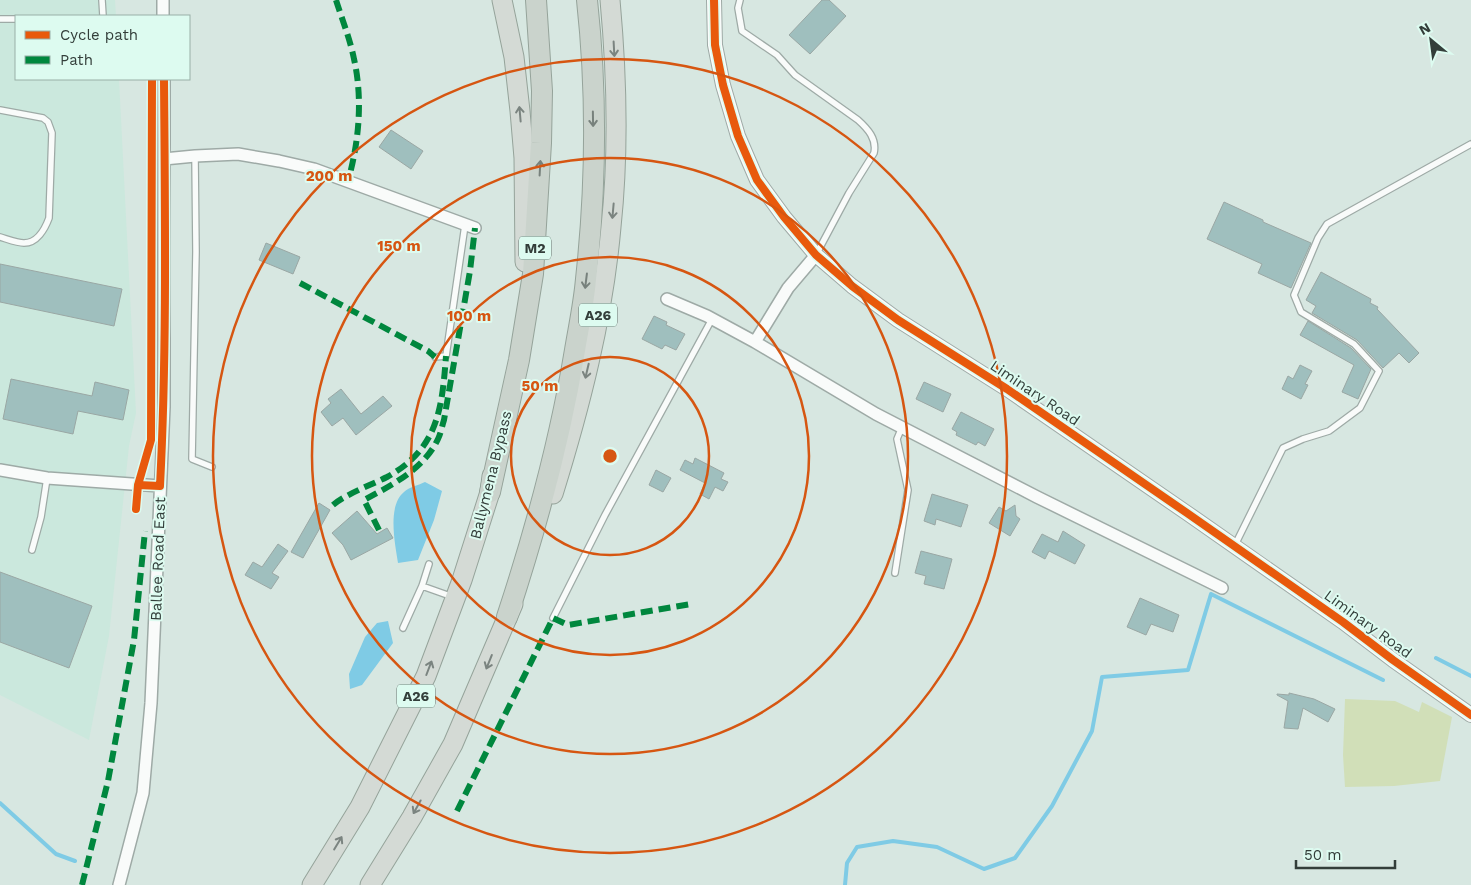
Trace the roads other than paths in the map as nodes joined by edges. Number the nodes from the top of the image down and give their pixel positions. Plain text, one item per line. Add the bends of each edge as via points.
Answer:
1 (102, 0) edge
2 (163, 0) edge
3 (502, 0) edge
4 (536, 0) edge
5 (587, 0) edge
6 (610, 0) edge
7 (714, 0) edge
8 (740, 0) edge
9 (103, 15) edge
10 (163, 15) edge
11 (0, 20) edge
12 (15, 20) edge
13 (164, 80) edge
14 (0, 110) edge
15 (1471, 144) edge
16 (195, 156) junction
17 (164, 159) junction
18 (470, 226) joint
19 (0, 237) edge
20 (816, 255) junction
21 (667, 299) dead end
22 (712, 319) junction
23 (755, 342) junction
24 (435, 357) dead end
25 (902, 427) junction
26 (212, 467) dead end
27 (0, 470) edge
28 (47, 478) junction
29 (160, 486) junction
30 (490, 492) junction
31 (1234, 547) junction
32 (32, 550) dead end
33 (429, 564) dead end
34 (895, 573) dead end
35 (422, 586) junction
36 (1222, 588) dead end
37 (455, 598) junction
38 (507, 616) junction
39 (554, 618) dead end
40 (403, 628) dead end
41 (1471, 715) edge
42 (119, 885) edge
43 (312, 885) edge
44 (370, 885) edge

1 - 9 lane
2 - 10 street
30 -> 3 highway, A26 via 526,273 521,120 514,57
30 -> 4 highway, Ballymena Bypass / M2 via 519,360 533,274 542,91
5 -> 38 highway via 594,131 586,280 554,458
6 -> 38 highway, A26 via 616,137 614,202 605,275 576,416 527,577
7 - 20 street, Liminary Road via 715,45 738,136 758,180
8 - 20 lane via 738,8 742,31 858,120 867,128 875,146
11 - 12 lane
13 - 17 street, Ballee Road East
14 - 19 lane via 43,118 52,133 46,227 39,236 25,243
15 - 31 lane via 1328,224 1318,238 1294,295 1301,312 1354,344 1379,371 1360,408 1329,431 1283,448
16 - 17 street
16 - 18 street via 238,154 314,169
16 - 26 lane via 192,459
17 - 29 street, Ballee Road East via 164,397
18 - 24 lane via 446,356
20 - 23 street via 788,288
20 - 31 street, Liminary Road via 898,320 1007,390
21 - 22 street
22 - 23 street
22 - 39 lane via 605,515
23 - 25 street
25 - 34 lane via 897,439 908,490
25 - 36 street
27 - 28 street
28 - 29 street
28 - 32 lane
29 - 42 street, Ballee Road East via 151,703 143,793
30 - 37 highway, Ballymena Bypass / A26
31 - 41 street, Liminary Road
33 - 35 lane
35 - 37 lane
35 - 40 lane
43 -> 37 highway, Ballymena Bypass / A26 via 360,807 426,676
38 -> 44 highway, A26 via 453,744

